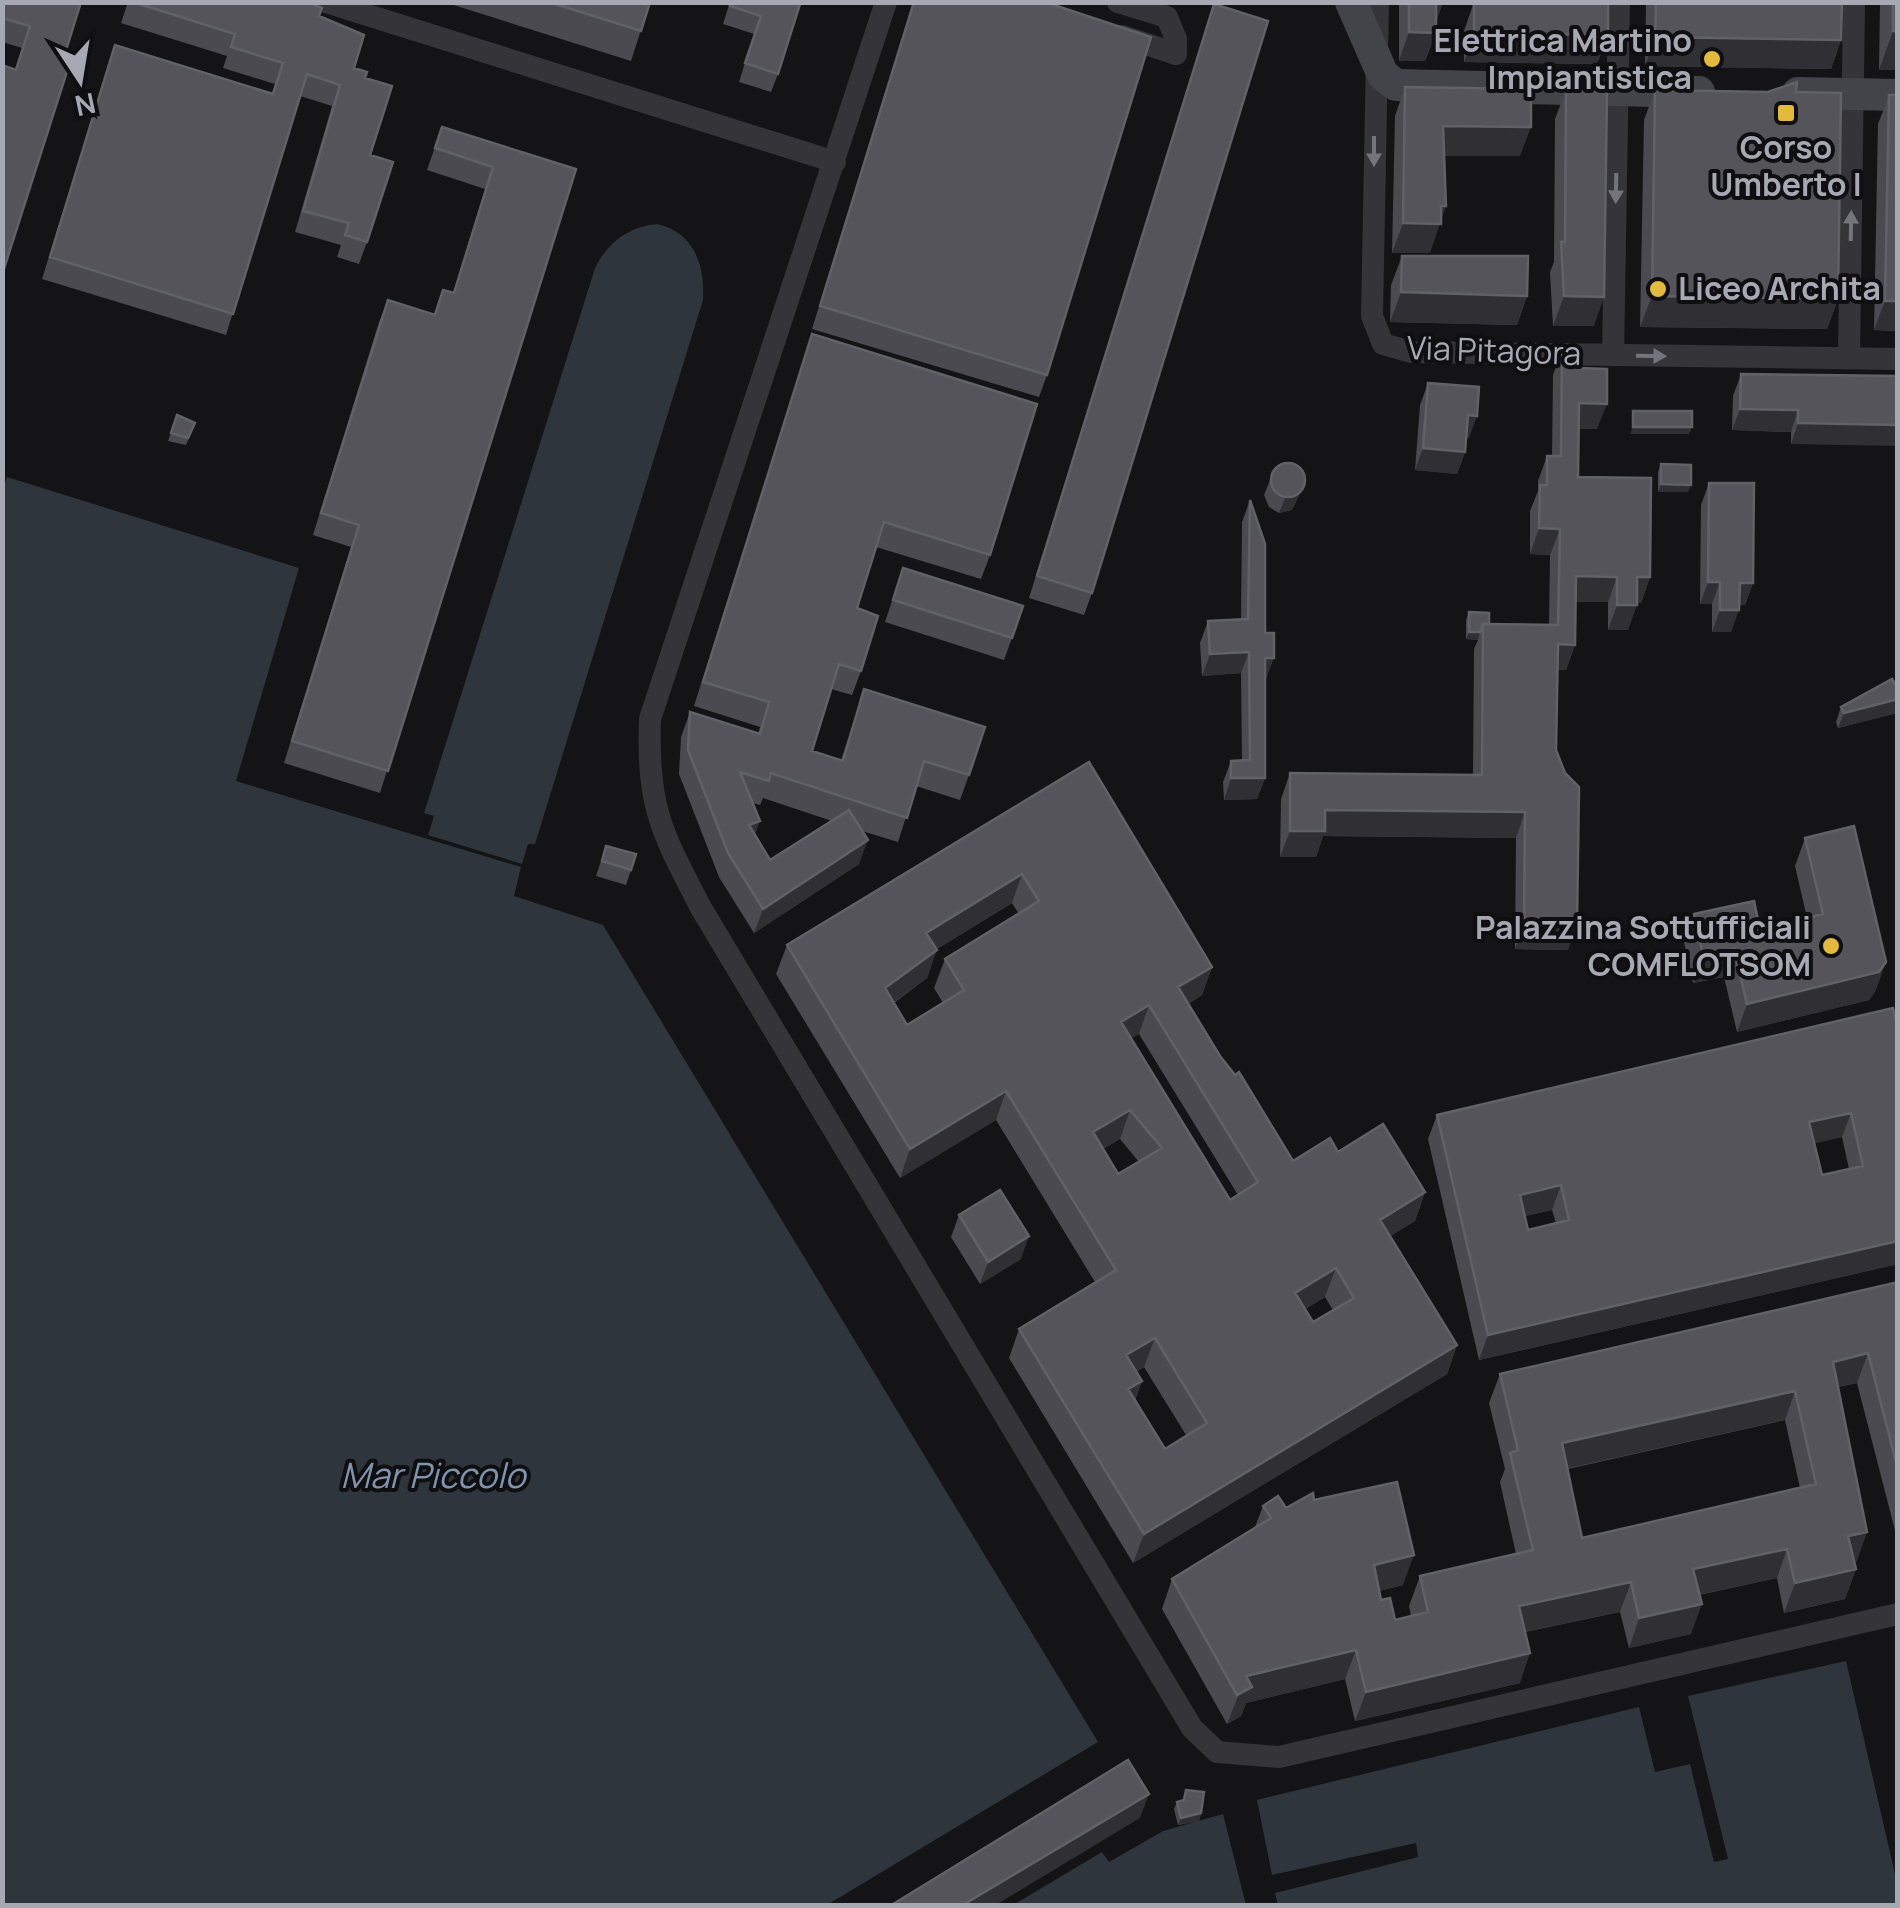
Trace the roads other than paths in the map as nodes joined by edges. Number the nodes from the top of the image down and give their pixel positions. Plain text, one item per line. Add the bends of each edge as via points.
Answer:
1 (326, 2) edge
2 (886, 2) edge
3 (1118, 2) edge
4 (1351, 2) edge
5 (1378, 2) edge
6 (1619, 2) edge
7 (1854, 2) edge
8 (1104, 31) edge
9 (1374, 53) junction
10 (1618, 90) junction
11 (1731, 92) edge
12 (1768, 93) edge
13 (1853, 94) junction
14 (1898, 95) edge
15 (835, 162) junction
16 (1613, 355) junction
17 (1848, 358) junction
18 (1898, 359) edge
19 (1898, 1614) edge

1 - 15 street
2 - 15 street
3 - 8 street via 1167,17 1176,54
4 - 9 main road
5 - 9 street
6 - 10 street
7 - 13 street
9 - 10 main road via 1384,78 1400,86
9 -> 16 street, Via Pitagora via 1372,316 1382,344 1411,352
10 - 11 main road
10 -> 16 street
12 - 13 main road
13 - 14 main road
17 -> 13 street
15 - 19 street via 650,718 648,778 661,831 701,908 1192,1728 1218,1752 1279,1757
16 -> 17 street, Via Pitagora
17 - 18 street, Via Pitagora

